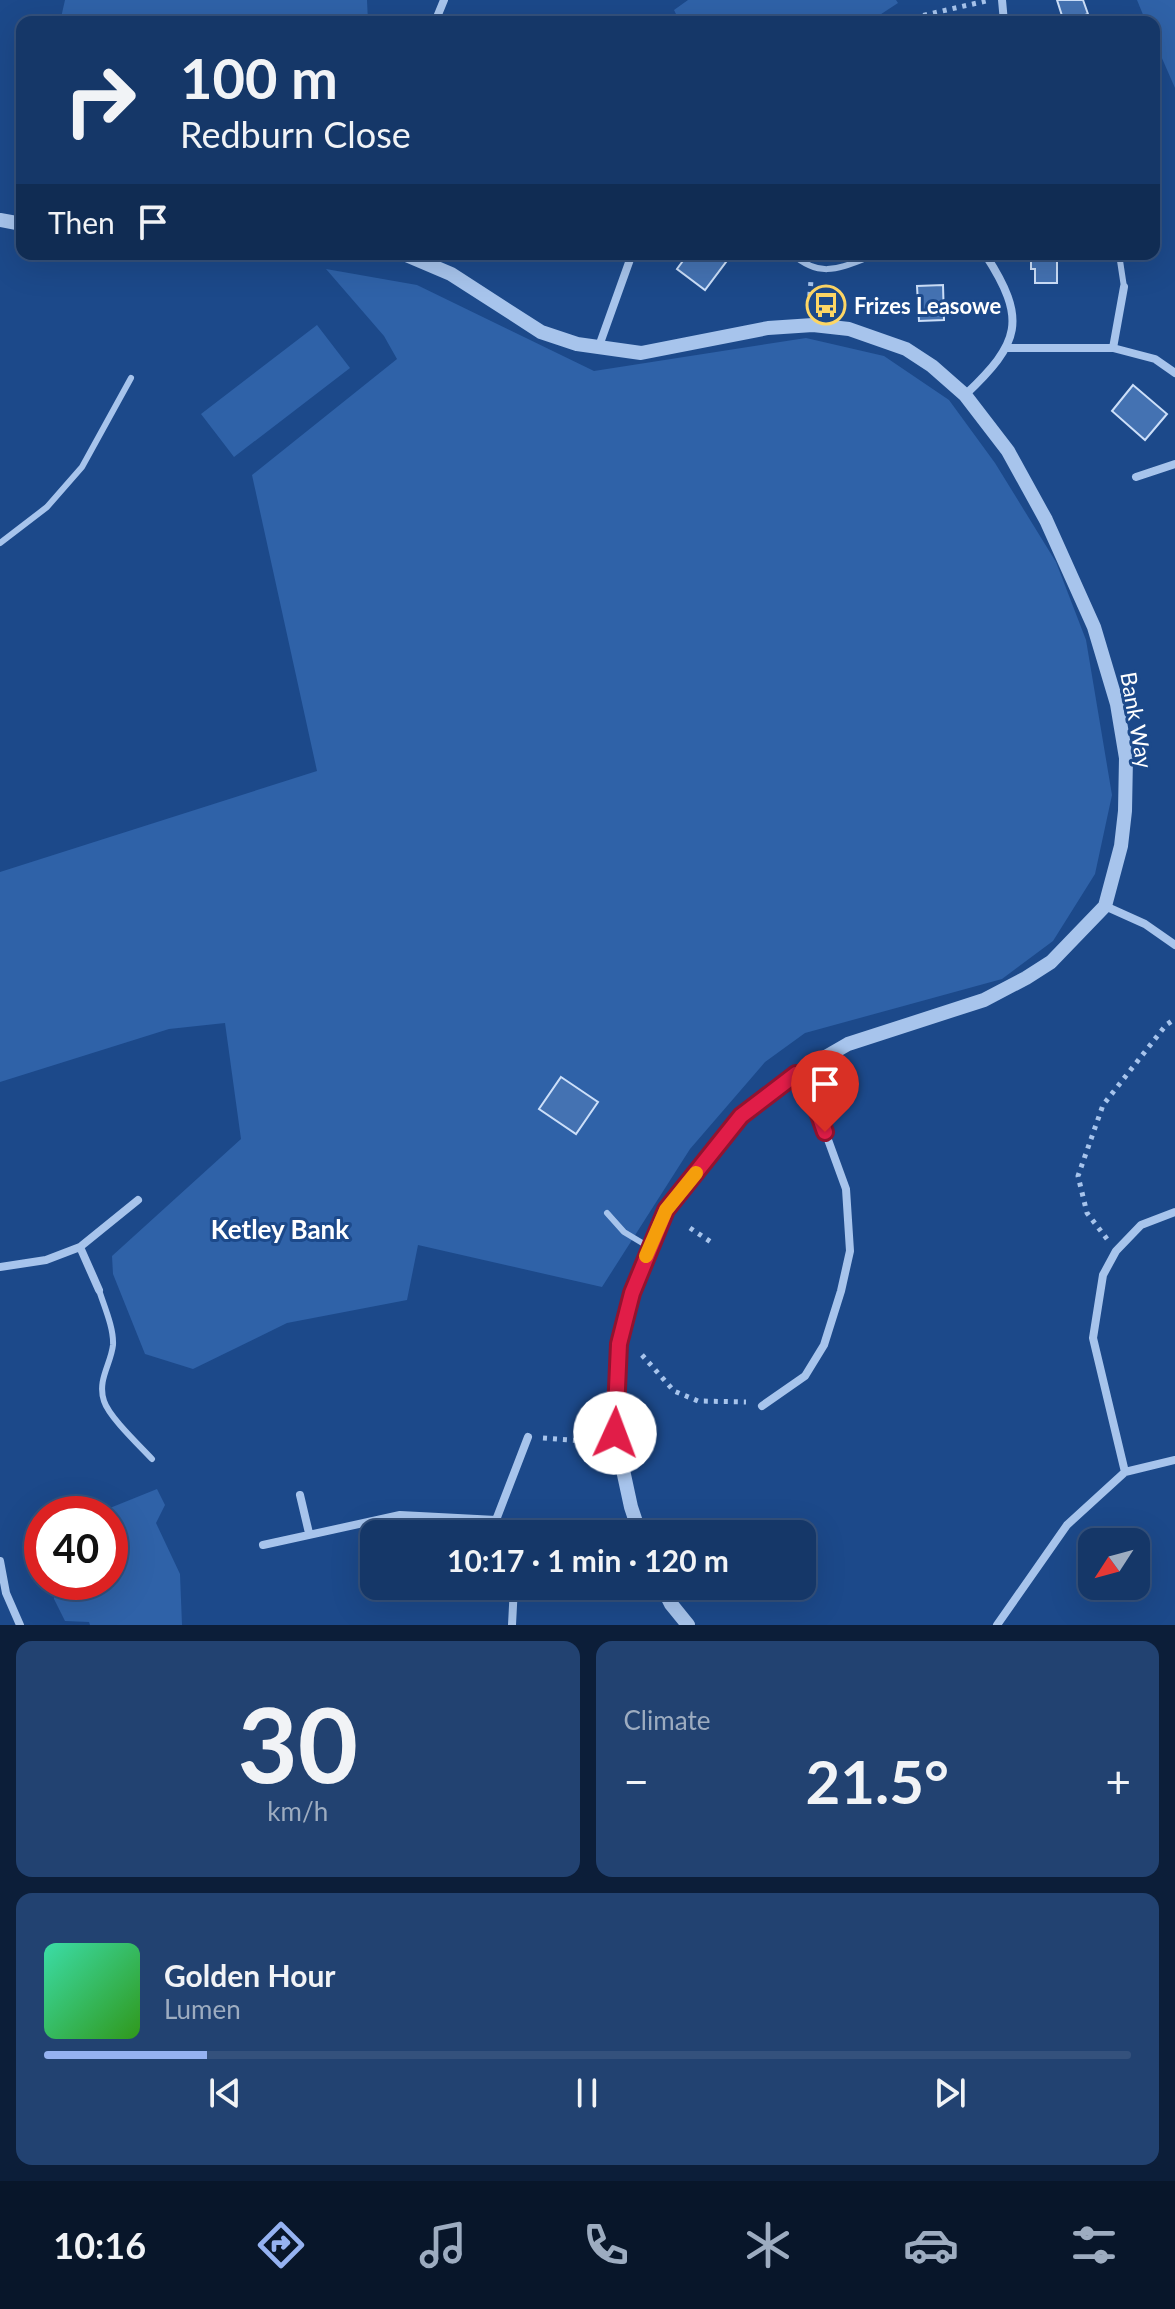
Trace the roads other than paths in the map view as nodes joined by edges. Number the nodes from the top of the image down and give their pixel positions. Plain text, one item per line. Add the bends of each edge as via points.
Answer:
1 (421, 260) edge
2 (630, 260) edge
3 (801, 260) edge
4 (862, 260) edge
5 (989, 260) edge
6 (1120, 260) edge
7 (1124, 287) joint
8 (599, 346) junction
9 (1007, 348) junction
10 (1113, 348) junction
11 (1175, 373) edge
12 (131, 378) dead end
13 (965, 395) junction
14 (1175, 464) edge
15 (1136, 477) dead end
16 (0, 543) edge
17 (1105, 906) junction
18 (1175, 945) edge
19 (796, 1074) junction
20 (138, 1200) dead end
21 (1175, 1212) edge
22 (607, 1213) dead end
23 (80, 1247) junction
24 (649, 1247) junction
25 (0, 1267) edge
26 (99, 1290) joint
27 (762, 1406) road end
28 (528, 1437) road end
29 (152, 1459) dead end
30 (1175, 1460) edge
31 (1125, 1472) junction
32 (300, 1495) dead end
33 (375, 1520) edge
34 (496, 1520) joint
35 (635, 1520) edge
36 (360, 1523) edge
37 (309, 1533) junction
38 (263, 1545) dead end
39 (0, 1561) edge
40 (3, 1594) edge
41 (513, 1600) edge
42 (669, 1600) edge
43 (20, 1625) edge
44 (512, 1625) edge
45 (688, 1625) edge
46 (997, 1625) edge

1 - 8 street, Bank Way via 541,332
2 - 8 street
3 - 4 lane via 836,271
5 - 9 street via 1013,316
6 - 7 lane
7 - 10 street
8 - 13 street, Bank Way via 641,353 768,328 849,329 906,349
9 - 10 street
9 - 13 street
10 - 11 street via 1155,359
12 - 16 lane via 82,467 47,507
13 - 17 street, Bank Way via 1008,451 1046,520 1094,627 1117,704 1126,758 1125,811
14 - 15 street
17 - 18 street
17 - 19 street, Bank Way via 1051,962 1026,978 984,1000 848,1044
19 - 24 street, Bank Way via 741,1116 666,1210
19 - 27 street via 815,1104 846,1189 850,1251 824,1345 805,1376
20 - 23 street
21 - 31 street via 1141,1225 1116,1251 1103,1275 1093,1338
22 - 24 lane via 624,1232
23 - 25 street via 46,1260
23 - 26 street
24 - 35 street, Bank Way via 619,1344 615,1433
26 - 29 lane via 113,1345 103,1374 104,1401
28 - 34 street
30 - 31 street
31 - 46 street via 1067,1525
32 - 37 street
33 - 34 street via 400,1515
36 - 37 street
37 - 38 street
39 - 40 street
40 - 43 street
41 - 44 street
42 - 45 street

